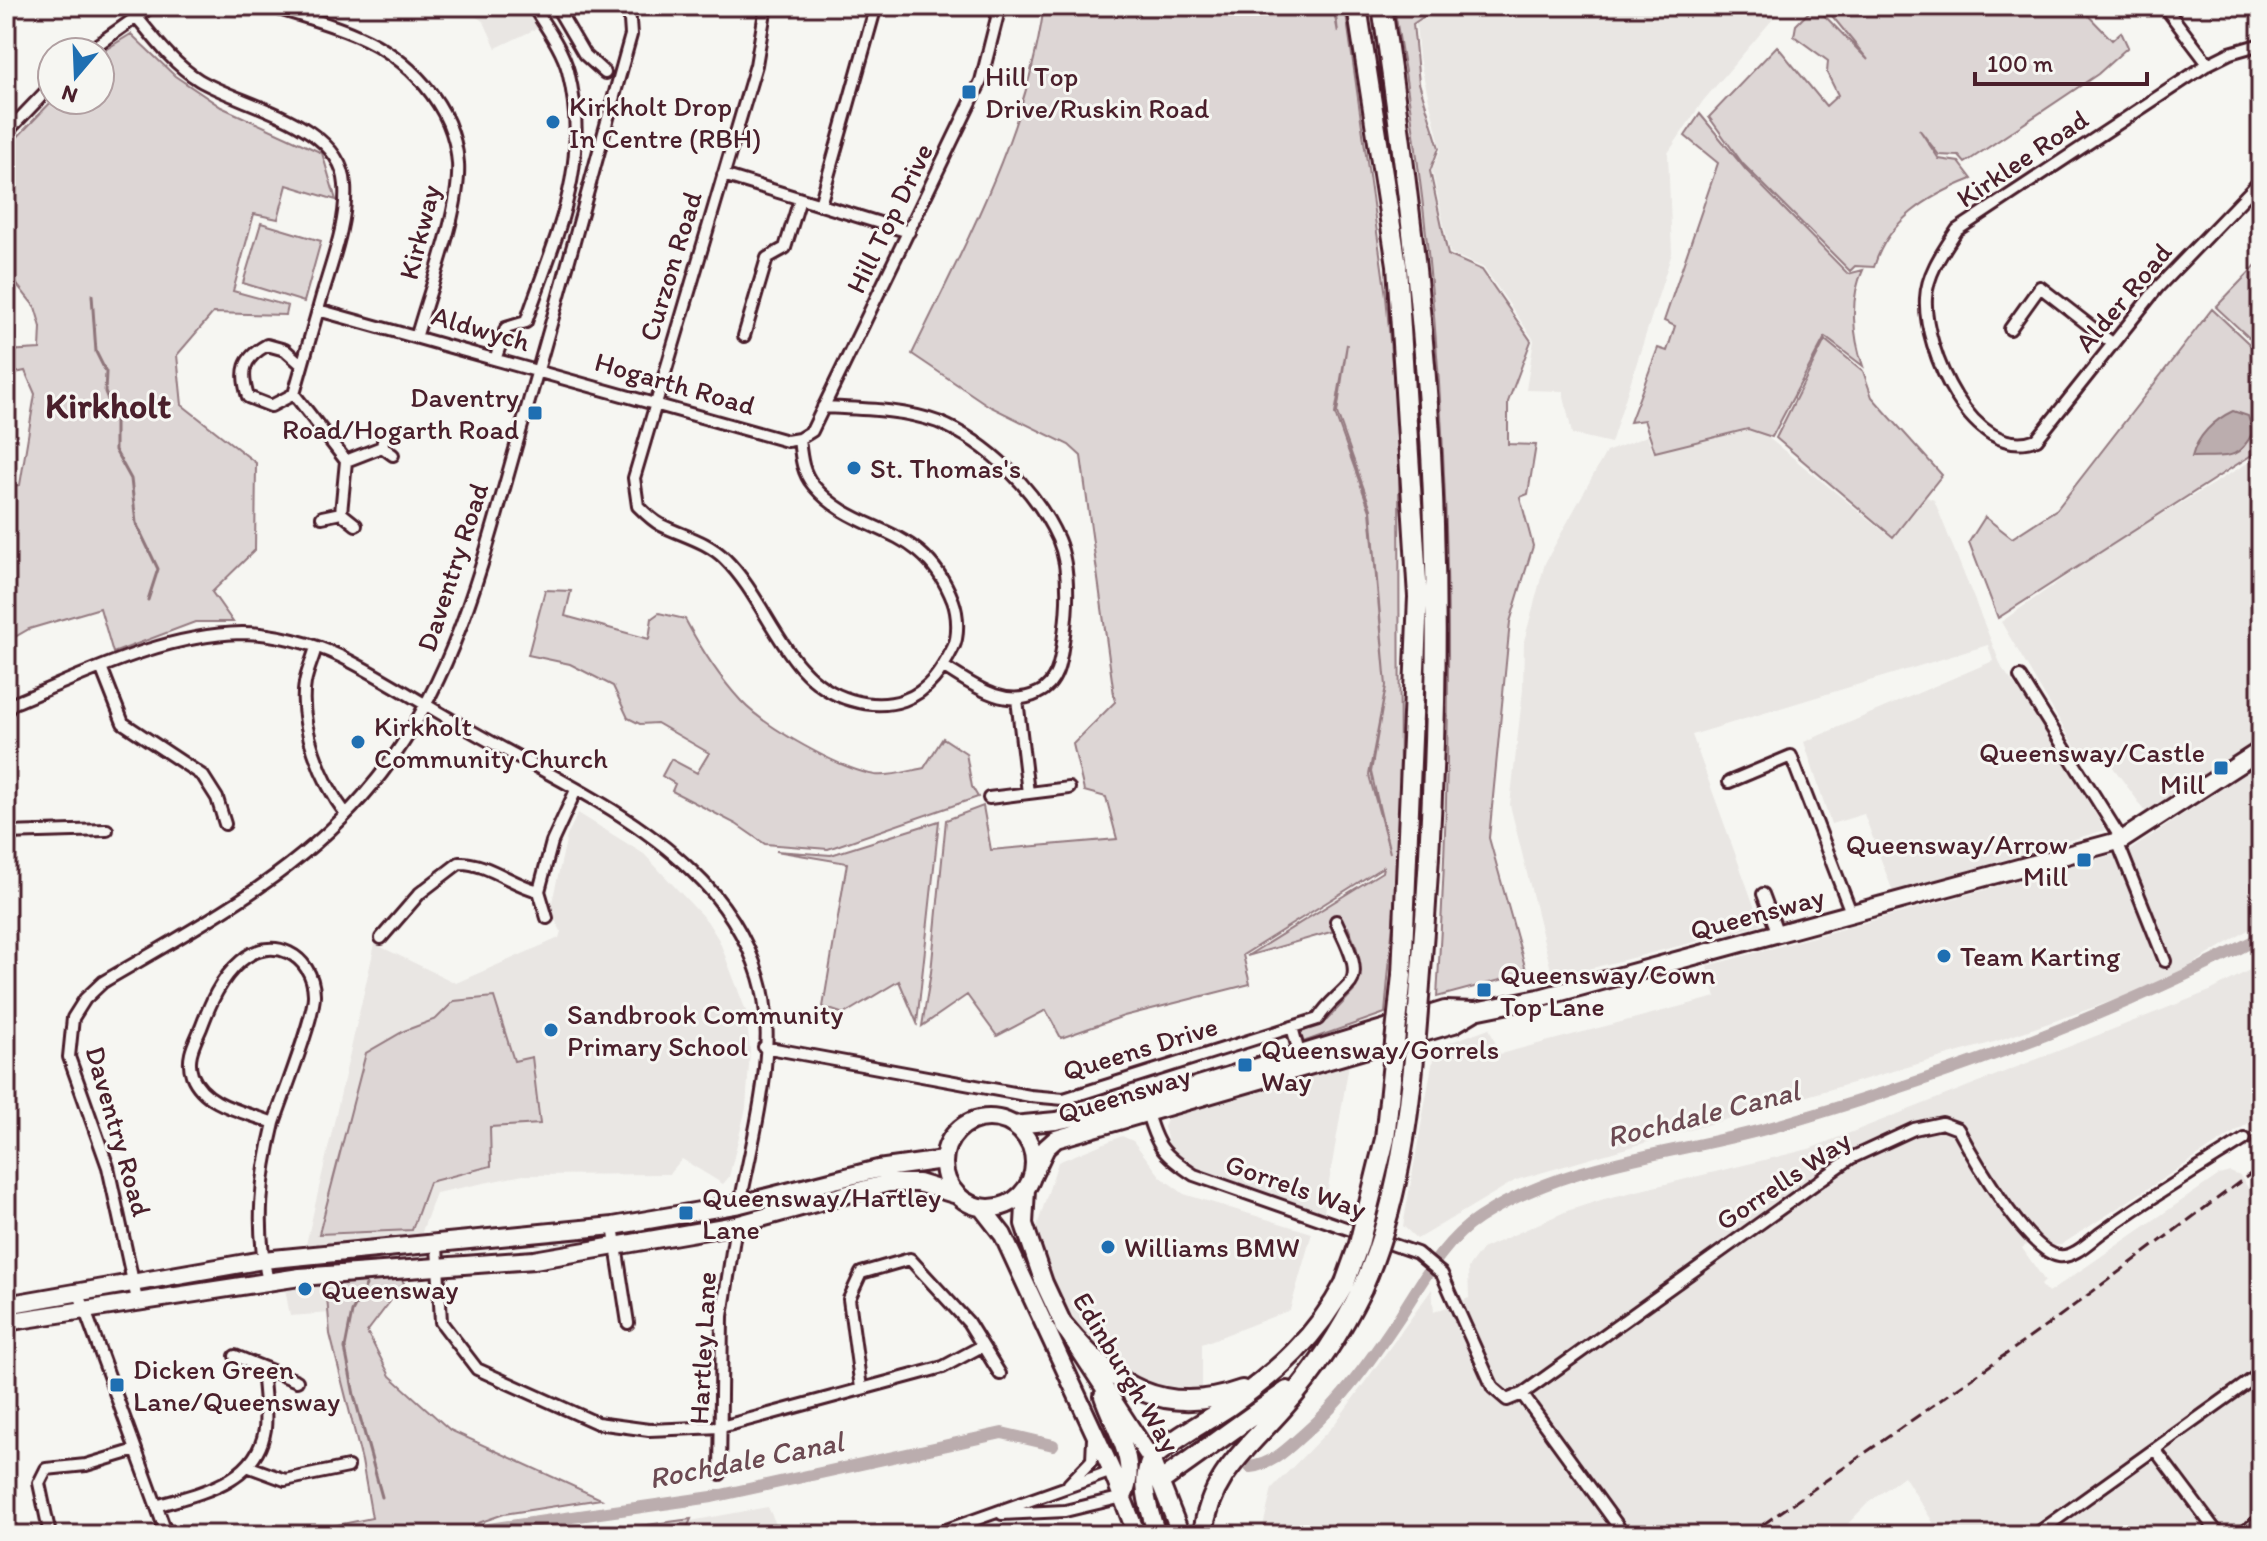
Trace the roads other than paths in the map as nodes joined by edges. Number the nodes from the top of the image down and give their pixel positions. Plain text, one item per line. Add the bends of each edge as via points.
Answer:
1 (152, 6) edge
2 (269, 6) edge
3 (533, 6) edge
4 (556, 6) edge
5 (629, 6) edge
6 (766, 6) edge
7 (876, 6) edge
8 (1000, 6) edge
9 (1357, 6) edge
10 (1382, 6) edge
11 (2164, 6) edge
12 (135, 15) junction
13 (108, 36) edge
14 (2261, 44) edge
15 (587, 59) junction
16 (2208, 64) junction
17 (568, 70) junction
18 (605, 73) dead end
19 (36, 102) edge
20 (6, 133) edge
21 (723, 175) junction
22 (2261, 180) edge
23 (800, 199) junction
24 (820, 205) junction
25 (909, 232) junction
26 (318, 310) junction
27 (2010, 329) dead end
28 (417, 335) junction
29 (744, 336) dead end
30 (2112, 343) junction
31 (496, 357) junction
32 (302, 365) junction
33 (539, 369) junction
34 (294, 394) junction
35 (654, 401) junction
36 (823, 407) junction
37 (799, 439) junction
38 (2023, 445) joint
39 (393, 455) dead end
40 (346, 461) junction
41 (341, 513) junction
42 (322, 517) dead end
43 (356, 525) dead end
44 (316, 647) junction
45 (101, 667) junction
46 (944, 667) junction
47 (2020, 677) dead end
48 (1017, 699) junction
49 (425, 706) junction
50 (6, 712) edge
51 (2261, 750) edge
52 (1729, 782) dead end
53 (1069, 788) dead end
54 (576, 790) junction
55 (1028, 793) junction
56 (989, 798) dead end
57 (346, 814) junction
58 (225, 824) dead end
59 (107, 830) dead end
60 (6, 833) edge
61 (2120, 841) junction
62 (539, 891) junction
63 (1763, 894) dead end
64 (1852, 915) junction
65 (547, 918) dead end
66 (1336, 921) dead end
67 (1778, 934) junction
68 (381, 938) dead end
69 (2165, 961) dead end
70 (1292, 1027) junction
71 (764, 1047) junction
72 (1301, 1061) junction
73 (1145, 1108) junction
74 (274, 1123) junction
75 (1013, 1125) junction
76 (2245, 1139) dead end
77 (943, 1160) junction
78 (1030, 1182) junction
79 (954, 1194) junction
80 (740, 1204) junction
81 (982, 1208) junction
82 (736, 1225) junction
83 (613, 1226) junction
84 (437, 1245) junction
85 (616, 1246) junction
86 (263, 1260) junction
87 (438, 1267) junction
88 (268, 1281) junction
89 (1353, 1286) junction
90 (78, 1291) junction
91 (136, 1292) junction
92 (6, 1305) edge
93 (84, 1308) junction
94 (6, 1322) edge
95 (628, 1323) dead end
96 (1064, 1326) junction
97 (982, 1346) junction
98 (235, 1356) dead end
99 (262, 1367) junction
100 (1310, 1372) junction
101 (2261, 1373) edge
102 (1000, 1374) dead end
103 (297, 1381) dead end
104 (1099, 1383) junction
105 (1256, 1385) junction
106 (861, 1388) junction
107 (1522, 1394) junction
108 (1091, 1425) junction
109 (721, 1427) junction
110 (136, 1450) junction
111 (2156, 1451) junction
112 (1151, 1459) junction
113 (247, 1466) junction
114 (1129, 1466) junction
115 (348, 1467) dead end
116 (1112, 1471) junction
117 (720, 1474) dead end
118 (1153, 1485) junction
119 (1064, 1488) junction
120 (1123, 1497) junction
121 (156, 1506) junction
122 (988, 1515) junction
123 (2261, 1519) edge
124 (1618, 1526) dead end
125 (2039, 1532) dead end
126 (50, 1535) edge
127 (167, 1535) edge
128 (932, 1535) edge
129 (1137, 1535) edge
130 (1157, 1535) edge
131 (1181, 1535) edge
132 (1203, 1535) edge
133 (2219, 1535) edge
134 (2240, 1535) edge

1 - 12 street
2 - 28 street, Kirkway via 357,35 394,57 424,83 448,120 458,163 455,197
3 - 17 street
4 - 15 street
5 - 33 street, Daventry Road via 631,35 623,68
6 - 21 street, Curzon Road via 756,65
7 - 24 street
8 - 25 street, Hill Top Drive via 981,81
9 - 89 highway, bridge via 1397,265 1417,570 1417,667 1402,975 1385,1139
10 - 89 highway, bridge via 1423,347 1434,524 1434,753 1421,971 1402,1153 1375,1260
11 - 16 street
12 - 13 street
12 - 26 street via 174,61 199,80 305,128 332,150 345,182 344,207
14 - 16 street, Kirklee Road
15 - 17 street
15 - 18 street
16 - 38 street, Kirklee Road via 1957,230 1937,260 1925,296 1932,347 1952,393 1988,431
17 - 31 street via 577,126 570,196 526,322 506,328
19 - 20 street
21 - 23 street
21 - 35 street, Curzon Road
22 - 30 street, Alder Road
23 - 24 street
23 - 29 street via 785,248 767,258
24 - 25 street
25 - 36 street, Hill Top Drive
26 - 28 street, Aldwych
26 - 32 street
27 - 30 street via 2040,287
28 - 31 street, Aldwych
30 - 38 street, Alder Road via 2052,424
31 - 33 street, Aldwych
32 - 34 street
32 - 34 street via 285,350 267,345 250,355 241,375 248,397 271,406
33 - 35 street, Hogarth Road
33 - 49 street, Daventry Road via 465,620
34 - 40 street
35 - 37 street, Hogarth Road via 787,441
35 - 46 street, Curzon Road via 634,478 638,506 659,524 694,537 723,556 806,677 835,696 870,705 904,700 928,686
36 - 37 street, Hill Top Drive via 812,431
36 - 48 street via 885,411 937,422 984,447 1028,491 1058,540 1068,604 1058,672 1041,693
37 - 46 street via 802,465 812,484 832,502 921,549 943,574 956,608 956,641
39 - 40 street via 383,442
40 - 41 street
41 - 42 street
41 - 43 street
44 - 45 street via 244,633 152,647
44 - 49 street
44 - 57 street via 304,686 310,740 324,778
45 - 50 street via 12,704
45 - 58 street via 123,723 203,776
46 - 48 street via 993,696
47 - 61 street
48 - 55 street
49 - 54 street
49 - 57 street, Daventry Road via 365,795
51 - 61 main road, Queensway
52 - 64 street via 1791,756
53 - 55 street
54 - 62 street via 552,842
54 - 71 street via 660,843 723,903 759,979
55 - 56 street
57 - 91 street, Daventry Road via 258,889 103,982 73,1018 69,1057 108,1167
59 - 60 street
61 - 64 main road, Queensway
61 - 69 street
62 - 65 street
62 - 68 street via 517,886 476,864 459,863 420,893
63 - 67 street
64 - 67 main road, Queensway
66 - 70 street, Queens Drive via 1355,969 1351,985 1330,999 1318,1019
67 - 72 main road, Queensway via 1475,1011 1445,1010
70 - 71 street, Queens Drive via 1064,1099
70 - 72 street
71 - 80 street via 762,1089
72 - 73 main road, Queensway
73 - 75 main road, Queensway
73 - 78 main road, Queensway via 1056,1139
73 - 107 street, Gorrels Way via 1156,1143 1194,1175 1417,1253 1442,1274 1497,1394 1507,1400
74 - 74 street via 315,997 312,972 294,952 269,948 242,959 216,990 189,1057 193,1077 208,1099
74 - 86 street via 261,1180
75 - 77 main road via 984,1118 969,1122 956,1131
75 - 78 main road via 1032,1150
76 - 107 street, Gorrells Way via 2076,1251 2060,1256 2028,1234 1958,1129 1942,1123 1914,1129 1851,1158
77 - 79 main road
77 - 80 main road via 878,1169
78 - 81 main road via 1003,1207
78 - 96 main road, Edinburgh Way via 1024,1224
79 - 81 main road
79 - 82 main road via 918,1183 888,1183
80 - 83 main road
81 - 108 main road, Edinburgh Way via 1003,1235
82 - 85 main road
82 - 109 street, Hartley Lane via 722,1316
83 - 84 main road
83 - 85 street
84 - 86 main road
84 - 87 street
85 - 87 main road via 534,1260
85 - 95 street
86 - 88 street
86 - 91 main road
87 - 88 main road
87 - 109 street via 441,1322 477,1369 597,1423 649,1430
88 - 91 main road
89 - 100 highway via 1342,1328
89 - 105 highway via 1304,1346
90 - 91 main road
90 - 92 main road
90 - 93 street
91 - 93 main road
93 - 94 main road
93 - 110 street
96 - 104 main road, Edinburgh Way
96 - 105 highway via 1105,1372 1163,1398 1205,1399
97 - 102 street
97 - 106 street via 943,1367
97 - 106 street via 968,1322 910,1259 861,1273 849,1299
98 - 99 street
99 - 103 street
99 - 113 street via 265,1429
100 - 118 highway
100 - 132 highway via 1285,1406 1232,1459 1207,1511
101 - 111 street
104 - 112 main road, Edinburgh Way
104 - 114 main road
105 - 112 highway
106 - 109 street
107 - 124 street
108 - 116 main road, Edinburgh Way
108 - 119 street via 1092,1460
109 - 117 street, Hartley Lane
110 - 121 street
110 - 126 street via 86,1465 46,1469 39,1483
111 - 125 street
111 - 133 street
112 - 114 main road
112 - 118 main road, Edinburgh Way
113 - 115 street via 285,1480
113 - 121 street via 224,1485
114 - 116 main road
114 - 120 main road
116 - 119 street
116 - 120 main road, Edinburgh Way
118 - 120 main road
118 - 130 main road
118 - 131 main road, Edinburgh Way
119 - 122 street
120 - 122 street via 1065,1511
120 - 129 main road, Edinburgh Way
121 - 127 street
122 - 128 street
123 - 134 street

